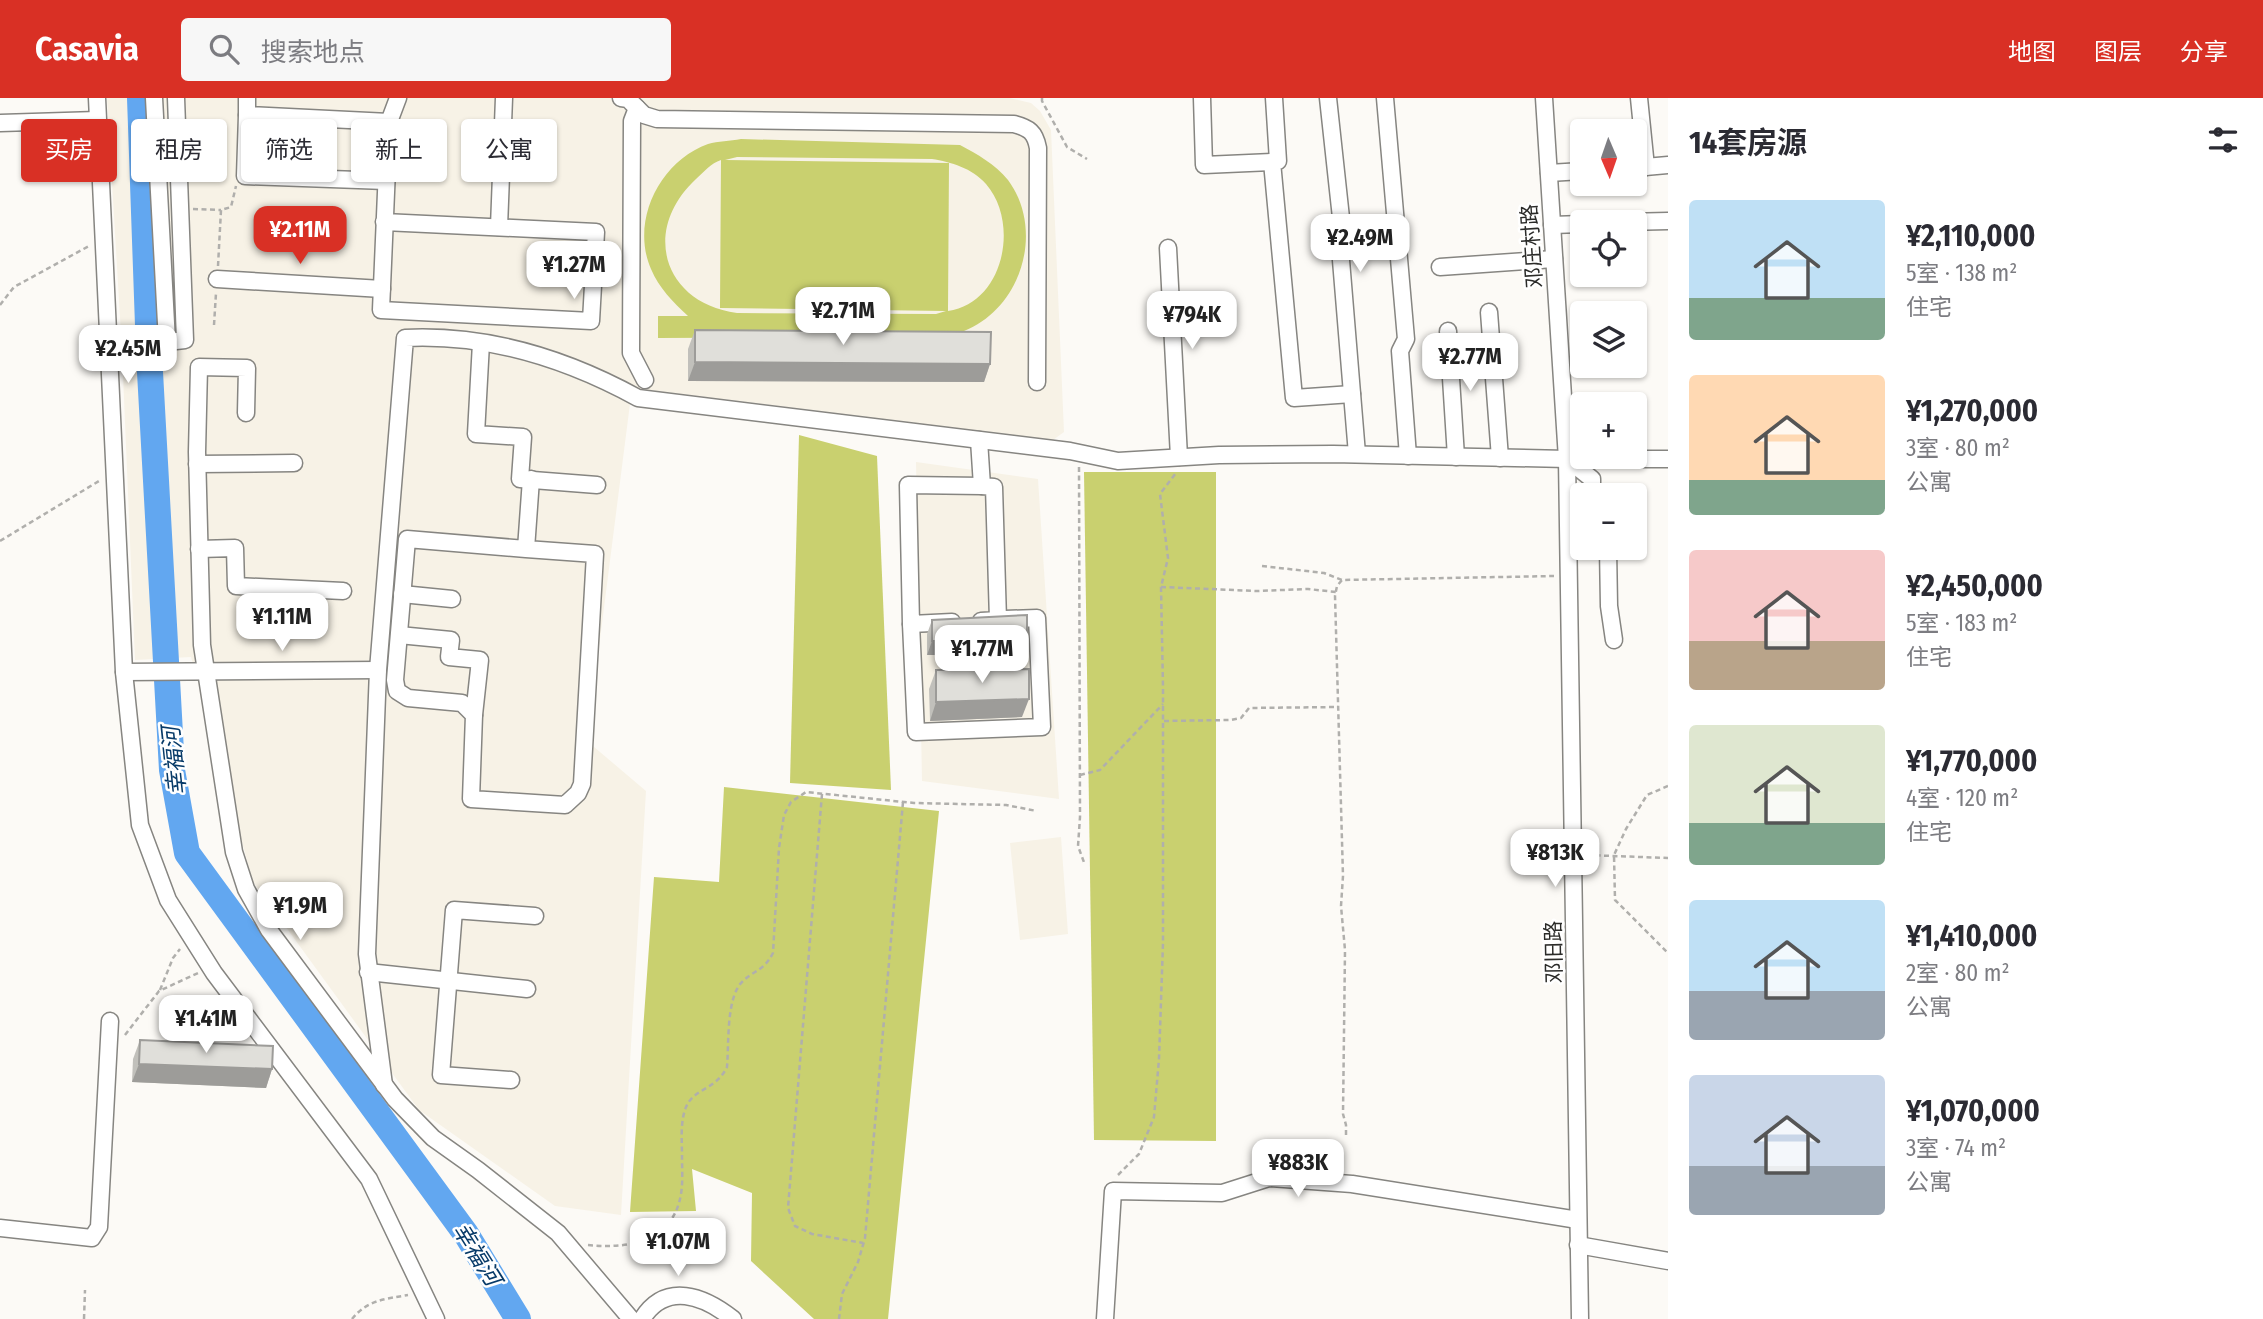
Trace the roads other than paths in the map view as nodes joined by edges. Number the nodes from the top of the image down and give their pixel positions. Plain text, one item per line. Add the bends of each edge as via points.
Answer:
1 (97, 98) edge
2 (154, 98) edge
3 (177, 98) edge
4 (398, 98) edge
5 (504, 98) edge
6 (621, 98) edge
7 (1202, 98) edge
8 (1274, 98) edge
9 (1328, 98) edge
10 (1385, 98) edge
11 (1544, 98) edge
12 (1639, 98) edge
13 (247, 106) edge
14 (637, 108) junction
15 (97, 119) edge
16 (155, 119) edge
17 (177, 119) edge
18 (362, 119) edge
19 (390, 119) edge
20 (1639, 119) edge
21 (21, 122) edge
22 (0, 123) edge
23 (1272, 162) junction
24 (1668, 164) edge
25 (1647, 166) edge
26 (1570, 172) edge
27 (1549, 173) junction
28 (351, 180) edge
29 (100, 182) edge
30 (158, 182) edge
31 (180, 182) edge
32 (386, 182) edge
33 (1647, 221) edge
34 (1668, 221) edge
35 (384, 222) junction
36 (1570, 224) edge
37 (182, 225) junction
38 (1552, 225) junction
39 (160, 228) junction
40 (499, 228) junction
41 (1168, 248) dead end
42 (1554, 258) junction
43 (1440, 267) dead end
44 (216, 279) road end
45 (382, 289) junction
46 (184, 302) junction
47 (164, 303) junction
48 (1489, 312) dead end
49 (1448, 331) dead end
50 (481, 343) junction
51 (645, 380) dead end
52 (1037, 382) dead end
53 (1352, 394) junction
54 (246, 413) dead end
55 (978, 440) junction
56 (1357, 454) junction
57 (1408, 456) junction
58 (1179, 457) junction
59 (1456, 457) junction
60 (197, 458) junction
61 (1500, 458) junction
62 (1567, 459) junction
63 (1668, 460) edge
64 (294, 463) dead end
65 (531, 480) junction
66 (1592, 483) edge
67 (597, 485) dead end
68 (982, 486) junction
69 (199, 549) junction
70 (526, 549) junction
71 (1608, 560) edge
72 (343, 591) dead end
73 (402, 594) junction
74 (452, 599) dead end
75 (998, 620) junction
76 (911, 624) junction
77 (399, 635) junction
78 (1614, 640) dead end
79 (378, 670) junction
80 (124, 672) junction
81 (205, 673) junction
82 (474, 715) junction
83 (535, 916) dead end
84 (368, 972) junction
85 (448, 980) junction
86 (527, 989) dead end
87 (110, 1021) dead end
88 (511, 1080) dead end
89 (384, 1085) junction
90 (1578, 1220) junction
91 (0, 1228) edge
92 (1578, 1245) junction
93 (1668, 1261) edge
94 (436, 1319) edge
95 (631, 1319) edge
96 (642, 1319) edge
97 (733, 1319) edge
98 (1105, 1319) edge
99 (1580, 1319) edge

1 - 15 street
2 - 16 street
3 - 17 street
4 - 19 street
5 - 40 street
6 - 14 street
7 - 23 street via 1204,165
8 - 23 street via 1278,161
9 - 53 street via 1342,227 1339,236
10 - 57 street via 1406,339 1400,351
11 - 27 street, 邓庄村路
12 - 20 street
13 - 18 street
13 - 28 street via 245,176
14 - 51 street via 632,121 631,352
14 - 52 street via 657,119 1014,124 1028,128 1036,136 1038,148
21 - 22 street
23 - 53 street via 1294,398
24 - 25 street
26 - 27 street
27 - 38 street, 邓庄村路
29 - 80 street
30 - 39 street
31 - 37 street
32 - 35 street
33 - 34 street
35 - 40 street
35 - 45 street
36 - 38 street
37 - 39 street
37 - 46 street
38 - 42 street, 邓庄村路
39 - 47 street
40 - 45 street via 596,232 591,321 381,310
41 - 58 street
42 - 43 street
42 - 62 street, 邓庄村路
44 - 45 street
46 - 47 street
46 - 47 street via 185,340 167,342
48 - 61 street
49 - 59 street
50 - 55 street via 530,351 638,398
50 - 65 street via 476,434 523,438 520,479
50 - 79 street via 441,336 405,338
53 - 56 street
54 - 60 street via 247,368 199,367
55 - 58 street via 1118,461
55 - 68 street
56 - 57 street
56 - 58 street
57 - 59 street
59 - 61 street
60 - 64 street
60 - 69 street
61 - 62 street
62 - 63 street
62 - 66 street
62 - 90 street, 邓旧路
65 - 67 street
65 - 70 street
68 - 75 street via 994,487
68 - 76 street via 908,485
69 - 72 street via 235,548 236,586
69 - 81 street
70 - 73 street via 407,539
70 - 82 street via 595,554 578,793 565,805 471,799
71 - 78 street
73 - 74 street
73 - 77 street
75 - 76 street
75 - 76 street via 1037,618 1042,727 916,732
77 - 82 street via 397,691 408,698 462,703
77 - 82 street via 451,640 449,657 480,660
79 - 81 street
79 - 84 street
80 - 81 street
80 - 94 street via 140,825 168,900 211,968 369,1179
81 - 89 street via 234,852 246,888 269,930
83 - 85 street via 454,910
84 - 85 street
84 - 89 street
85 - 86 street
85 - 88 street via 441,1075
87 - 91 street via 99,1227 92,1238
89 - 95 street via 433,1138 558,1233
90 - 92 street, 邓旧路
90 - 98 street via 1352,1184 1269,1178 1222,1193 1113,1191
92 - 93 street
92 - 99 street, 邓旧路
96 - 97 street via 652,1304 667,1297 695,1297

